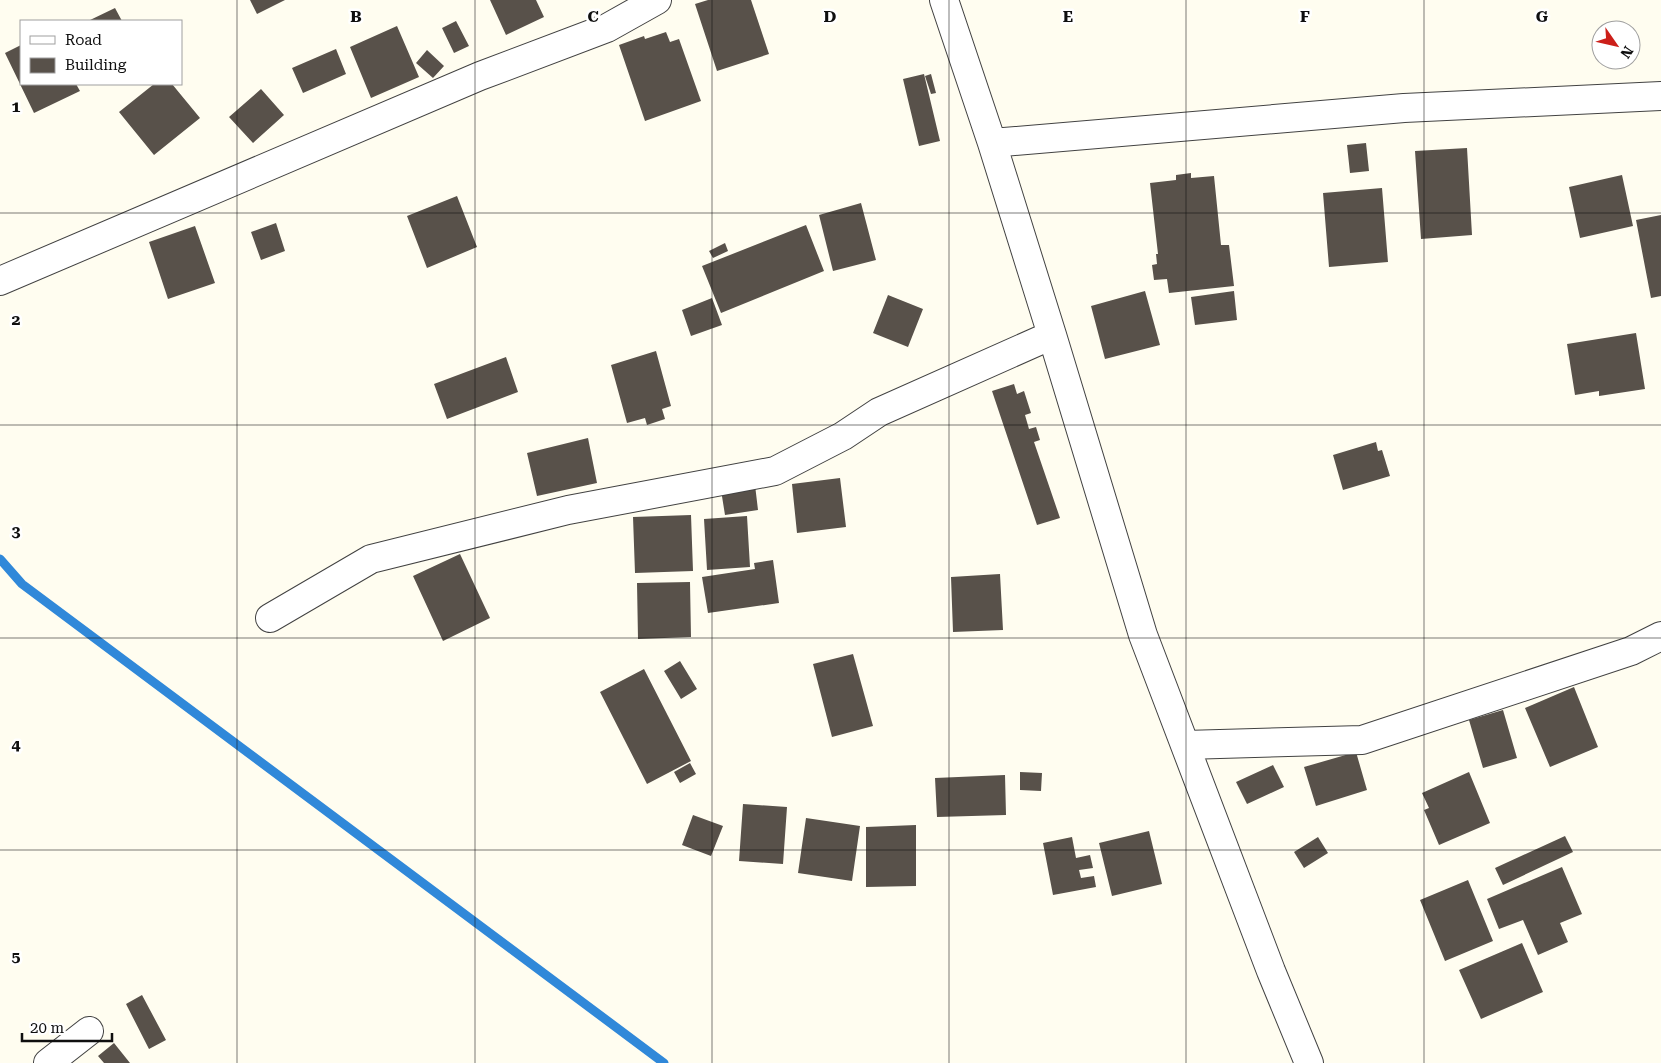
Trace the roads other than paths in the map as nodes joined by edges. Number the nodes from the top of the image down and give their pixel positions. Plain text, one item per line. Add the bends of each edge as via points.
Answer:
1 (657, 0) edge
2 (944, 0) edge
3 (1661, 96) edge
4 (992, 144) junction
5 (0, 281) edge
6 (1052, 335) junction
7 (270, 618) dead end
8 (1661, 636) edge
9 (1184, 745) junction
10 (89, 1031) dead end
11 (48, 1063) edge
12 (1309, 1063) edge

1 - 5 street via 607,28 480,76
2 - 4 street
3 - 4 street via 1404,108
4 - 6 street
6 - 7 street via 879,412 843,436 776,471 568,510 371,559
6 - 9 street via 1142,635
8 - 9 street via 1631,651 1362,740
9 - 12 street
10 - 11 street

